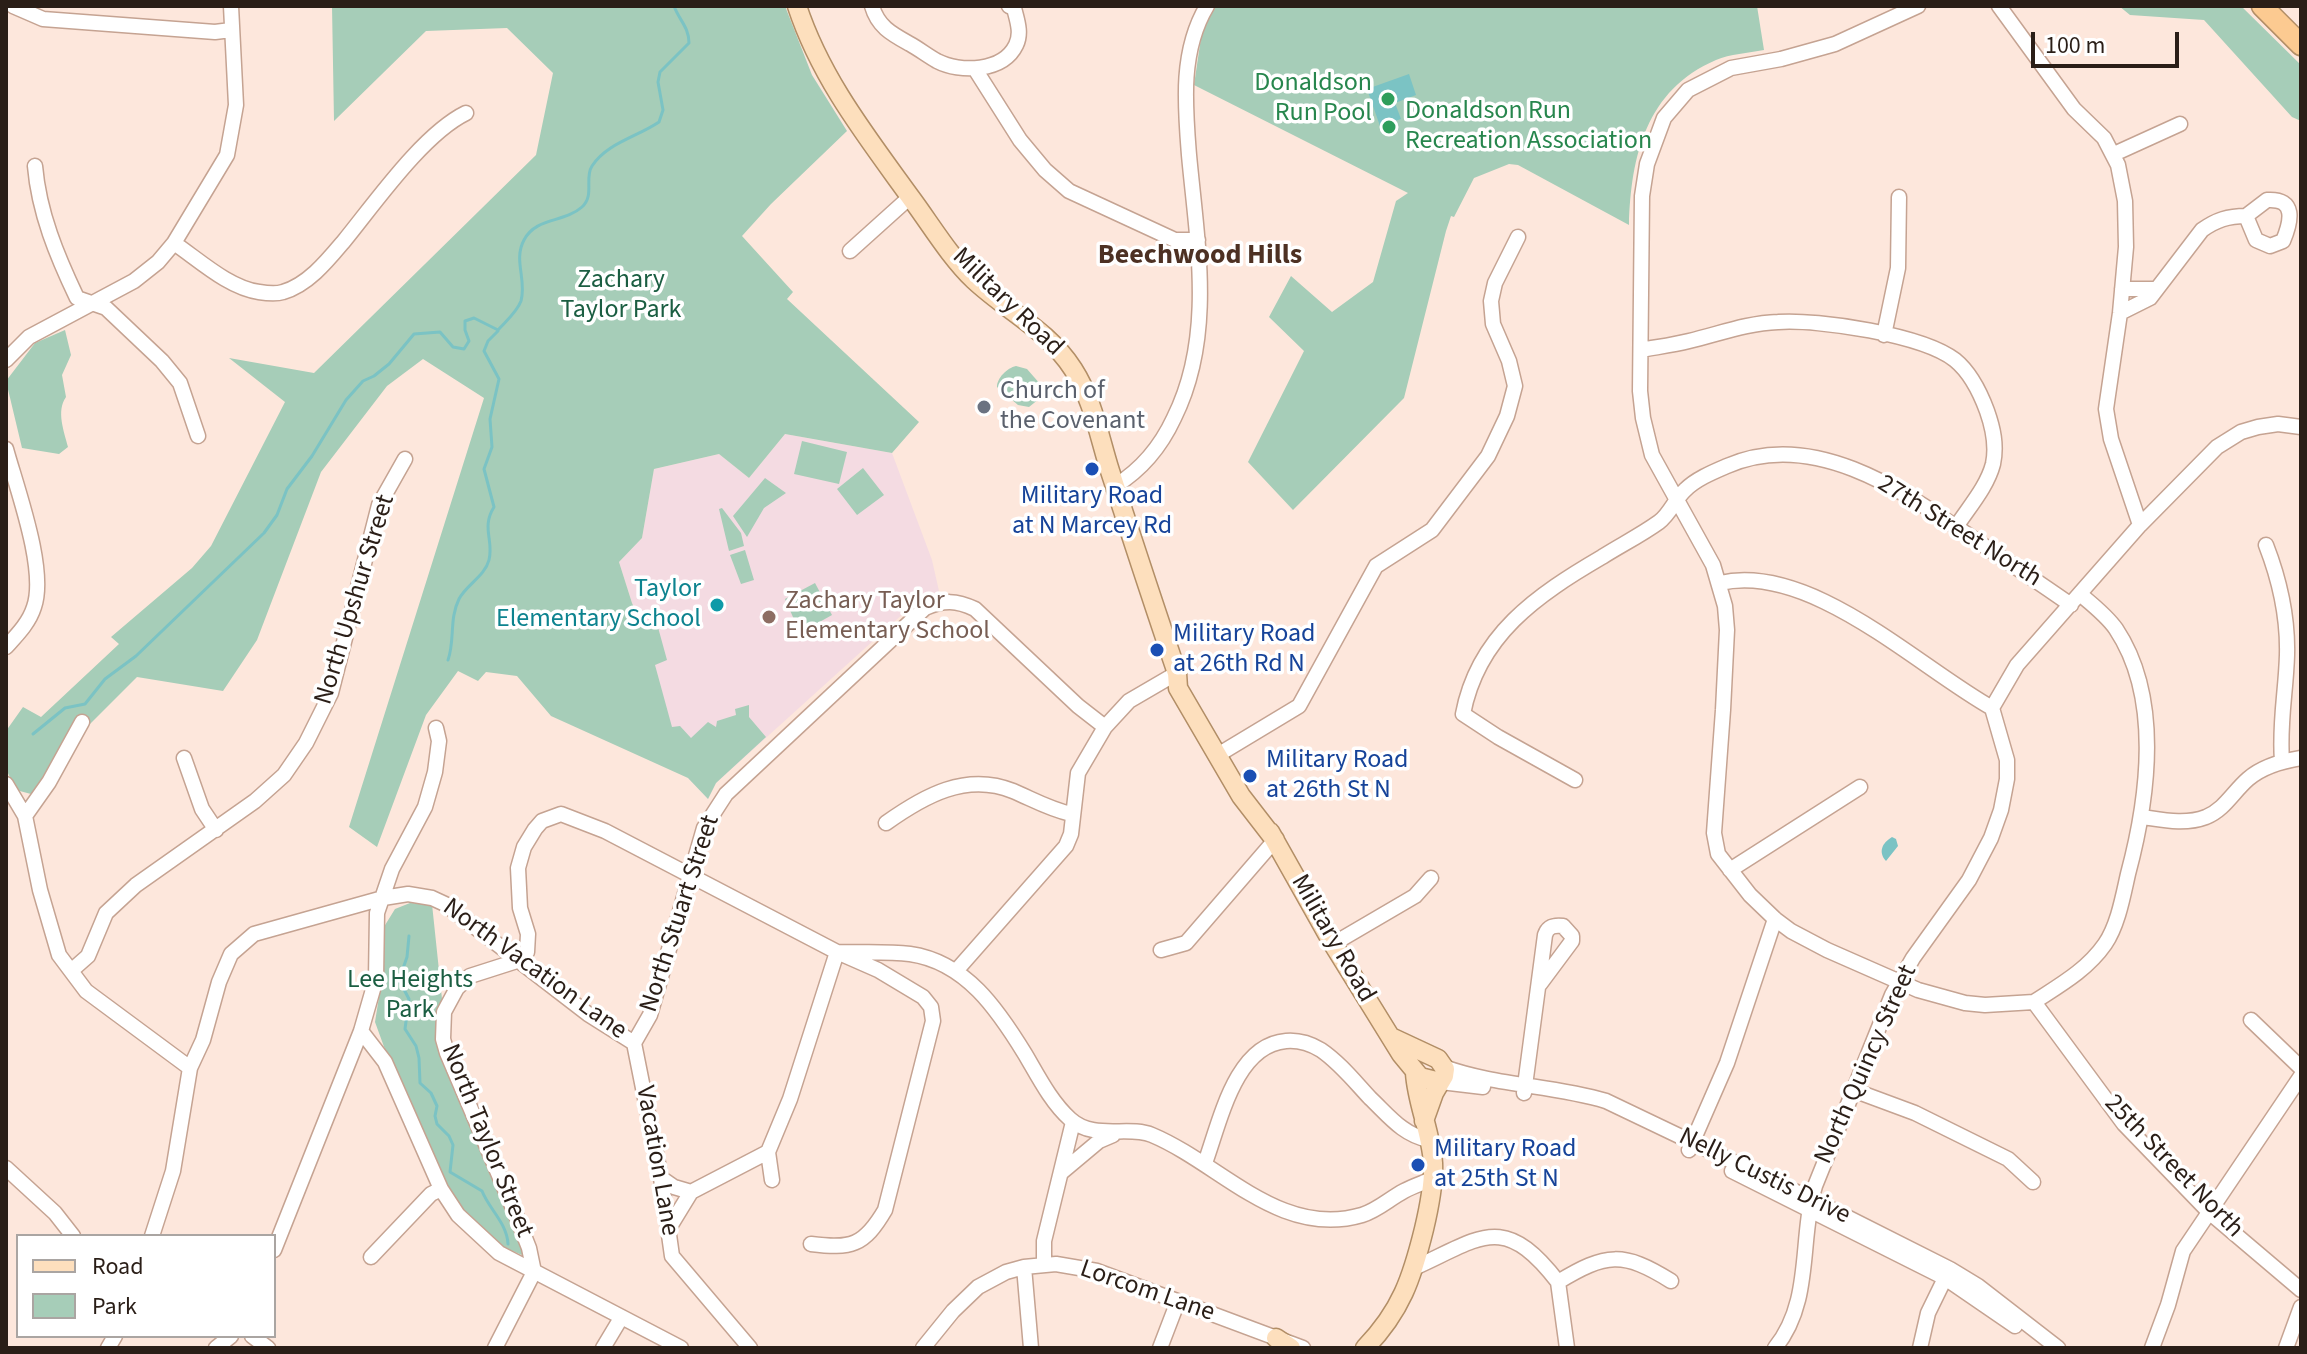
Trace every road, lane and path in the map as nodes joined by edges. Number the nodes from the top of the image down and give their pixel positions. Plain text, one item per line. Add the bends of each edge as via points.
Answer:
1 (13, 6) edge
2 (231, 6) edge
3 (797, 6) edge
4 (872, 6) edge
5 (1009, 6) edge
6 (1207, 6) edge
7 (1918, 6) edge
8 (1999, 6) edge
9 (2262, 6) edge
10 (231, 30) junction
11 (2301, 45) edge
12 (975, 69) junction
13 (466, 113) dead end
14 (2180, 124) dead end
15 (2114, 154) junction
16 (35, 166) dead end
17 (910, 197) junction
18 (1899, 197) dead end
19 (2246, 216) dead end
20 (1518, 237) dead end
21 (1198, 240) junction
22 (174, 243) junction
23 (850, 251) dead end
24 (2122, 289) junction
25 (2156, 289) junction
26 (91, 304) junction
27 (2120, 313) junction
28 (1884, 335) junction
29 (1641, 350) junction
30 (6, 360) edge
31 (2301, 427) edge
32 (198, 436) dead end
33 (6, 449) edge
34 (405, 459) dead end
35 (1115, 486) junction
36 (1677, 499) junction
37 (2140, 525) junction
38 (1956, 527) junction
39 (2266, 545) dead end
40 (1720, 583) junction
41 (2076, 600) junction
42 (6, 647) edge
43 (1177, 673) junction
44 (1992, 708) junction
45 (82, 722) dead end
46 (1105, 727) junction
47 (436, 728) dead end
48 (1221, 753) junction
49 (184, 758) dead end
50 (2301, 758) edge
51 (2282, 761) junction
52 (1575, 780) dead end
53 (6, 784) edge
54 (1860, 787) dead end
55 (1071, 814) junction
56 (25, 816) junction
57 (2142, 817) junction
58 (886, 823) dead end
59 (216, 830) junction
60 (1275, 840) junction
61 (1730, 870) junction
62 (691, 877) junction
63 (1431, 878) dead end
64 (383, 898) junction
65 (1775, 919) junction
66 (1333, 944) junction
67 (1161, 950) dead end
68 (837, 952) junction
69 (520, 960) junction
70 (71, 971) junction
71 (956, 971) junction
72 (1898, 982) junction
73 (1540, 984) dead end
74 (2034, 1002) junction
75 (2251, 1020) dead end
76 (361, 1031) junction
77 (634, 1043) junction
78 (1419, 1066) junction
79 (190, 1068) junction
80 (2301, 1068) edge
81 (2301, 1076) edge
82 (1442, 1077) junction
83 (1525, 1089) junction
84 (1853, 1090) junction
85 (1424, 1121) junction
86 (1073, 1122) junction
87 (1116, 1133) junction
88 (1429, 1140) junction
89 (1691, 1146) junction
90 (768, 1152) junction
91 (1205, 1163) junction
92 (6, 1168) edge
93 (1062, 1172) junction
94 (661, 1178) junction
95 (1432, 1179) junction
96 (772, 1180) dead end
97 (2033, 1182) dead end
98 (441, 1189) junction
99 (691, 1192) junction
100 (1810, 1204) junction
101 (2209, 1212) junction
102 (669, 1228) junction
103 (71, 1234) edge
104 (153, 1234) edge
105 (811, 1244) dead end
106 (276, 1245) edge
107 (371, 1257) dead end
108 (1044, 1264) junction
109 (1024, 1267) junction
110 (1414, 1268) junction
111 (534, 1272) junction
112 (1948, 1273) junction
113 (1671, 1281) dead end
114 (1558, 1282) junction
115 (2301, 1290) edge
116 (1178, 1301) junction
117 (2301, 1307) edge
118 (621, 1318) junction
119 (1284, 1343) edge
120 (495, 1348) edge
121 (603, 1348) edge
122 (681, 1348) edge
123 (750, 1348) edge
124 (923, 1348) edge
125 (1031, 1348) edge
126 (1160, 1348) edge
127 (1303, 1348) edge
128 (1365, 1348) edge
129 (1567, 1348) edge
130 (1775, 1348) edge
131 (1920, 1348) edge
132 (2044, 1348) edge
133 (2058, 1348) edge
134 (2152, 1348) edge
135 (2286, 1348) edge

1 - 10 street via 43,19
2 - 10 street
3 - 17 main road, Military Road via 838,96
4 - 12 street via 884,29 938,62
5 - 12 street via 1019,30 1017,43 995,63
6 - 21 street via 1198,20 1186,68
7 - 29 street via 1835,44 1731,68 1688,90 1664,118 1642,196
8 - 15 street
9 - 11 highway
10 - 22 street via 236,105 227,155
12 - 21 street via 1020,140 1069,191 1175,240
13 - 22 street via 449,121 409,162 329,258 283,292 257,292 229,280
14 - 15 street
15 - 24 street via 2125,201
16 - 26 street via 55,248 77,298
17 - 23 street
17 - 35 main road, Military Road via 974,279 1036,327 1074,370 1092,406
18 - 28 street via 1898,268
19 - 25 street via 2231,216 2202,230
20 - 48 street via 1491,301 1493,324 1515,386 1488,456 1432,530 1376,566 1299,706
21 - 35 street via 1200,316 1184,398 1146,460
22 - 26 street via 134,281
24 - 25 street
24 - 27 street
25 - 27 street via 2150,298
26 - 30 street via 29,337
26 - 32 street via 106,308 180,383
27 - 37 street via 2106,409
28 - 29 street via 1779,321
28 - 38 street via 1928,346 1955,360 1985,405 1994,456 1989,475
29 - 36 street via 1647,439
31 - 37 street via 2258,427 2226,440
33 - 42 street via 39,586 28,620
34 - 59 street, North Upshur Street via 379,505 331,693 306,743 284,775
35 - 43 main road, Military Road
36 - 38 street, 27th Street North via 1729,464 1764,455 1807,457 1884,482
36 - 40 street
36 - 52 street, 27th Street North via 1662,521 1520,613 1468,689 1463,714
37 - 41 street
38 - 41 street, 27th Street North
39 - 51 street via 2278,575 2287,638
40 - 44 street via 1763,581 1806,593 1850,614
40 - 61 street via 1727,630 1714,838
41 - 44 street via 2017,665
41 - 57 street, 27th Street North via 2116,629 2140,684 2146,724
43 - 46 street via 1129,701
43 - 48 main road, Military Road via 1178,688
44 - 72 street, North Quincy Street via 2007,760 1998,820 1977,868
45 - 56 street
46 - 55 street via 1078,773
46 - 62 street, North Stuart Street via 975,609 947,601 925,608 726,794 704,828
47 - 64 street via 439,741 425,807
48 - 60 main road, Military Road via 1241,796
49 - 59 street via 202,809
50 - 51 street
51 - 57 street via 2248,778 2227,803 2204,817
53 - 56 street
54 - 61 street
55 - 58 street via 1045,808 1013,791 965,784 923,799
55 - 71 street via 1071,834 1058,856
56 - 70 street via 59,955
57 - 74 street, 27th Street North via 2107,942 2077,975
59 - 70 street, North Upshur Street via 136,885 106,913 88,956
60 - 66 main road, Military Road
60 - 67 street via 1186,943
61 - 65 street
62 - 68 street
62 - 69 street via 577,818 561,814 542,821 529,837 518,868 529,943
62 - 77 street, North Stuart Street via 650,1015
63 - 66 street via 1415,896
64 - 69 street, North Vacation Lane via 432,898
64 - 76 street via 377,913 376,979
64 - 79 street, North Vacation Lane via 254,934 231,954
65 - 72 street
65 - 89 street via 1727,1063
66 - 78 main road, Military Road via 1391,1037
68 - 71 street via 910,954
68 - 90 street
68 - 105 street via 923,997 933,1021 885,1210 874,1229 851,1245
69 - 77 street, North Vacation Lane
69 - 111 street, North Taylor Street via 470,976 457,988 444,1012 443,1039 524,1234
70 - 79 street via 86,991
71 - 86 street via 1002,1016
72 - 74 street via 1965,1003
72 - 84 street, North Quincy Street
73 - 83 street
74 - 101 street, 25th Street North via 2124,1124
75 - 80 street
76 - 98 street, North Taylor Street via 385,1062
76 - 106 street
77 - 94 street, Vacation Lane
78 - 82 main road, Military Road via 1426,1080
78 - 85 main road
79 - 104 street, North Vacation Lane via 173,1171
81 - 101 street
82 - 83 street, Nelly Custis Drive
82 - 85 main road
83 - 89 street, Nelly Custis Drive via 1570,1092
84 - 97 street via 1915,1113 2008,1159
84 - 100 street, North Quincy Street
85 - 88 main road
86 - 87 street
86 - 93 street
87 - 91 street via 1151,1134
87 - 93 street
88 - 91 street via 1398,1125 1323,1051 1284,1041 1258,1051 1243,1067
88 - 95 main road
89 - 100 street, Nelly Custis Drive
90 - 96 street
90 - 99 street
91 - 95 street via 1273,1207 1311,1219 1366,1214
92 - 103 street
93 - 108 street via 1044,1241
94 - 99 street
94 - 102 street, Vacation Lane
95 - 110 main road
98 - 107 street
98 - 111 street, North Taylor Street via 458,1215 499,1253
99 - 102 street
100 - 112 street, Nelly Custis Drive
100 - 130 street, North Quincy Street via 1799,1301
101 - 115 street, 25th Street North
101 - 134 street via 2183,1251
102 - 123 street, Vacation Lane via 672,1256
108 - 109 street, Lorcom Lane
108 - 116 street, Lorcom Lane via 1097,1271
109 - 124 street, Lorcom Lane via 978,1287
109 - 125 street
110 - 114 street via 1465,1242 1508,1238 1530,1249
110 - 128 main road via 1391,1319
111 - 118 street, North Taylor Street
111 - 120 street
112 - 131 street via 1928,1313
112 - 132 street, Nelly Custis Drive
112 - 133 street, Nelly Custis Drive via 1978,1286
113 - 114 street via 1644,1264 1619,1259 1589,1264
114 - 129 street
116 - 119 street, Lorcom Lane
116 - 126 street
117 - 135 street
118 - 121 street
118 - 122 street, North Taylor Street
119 - 127 street, Lorcom Lane

